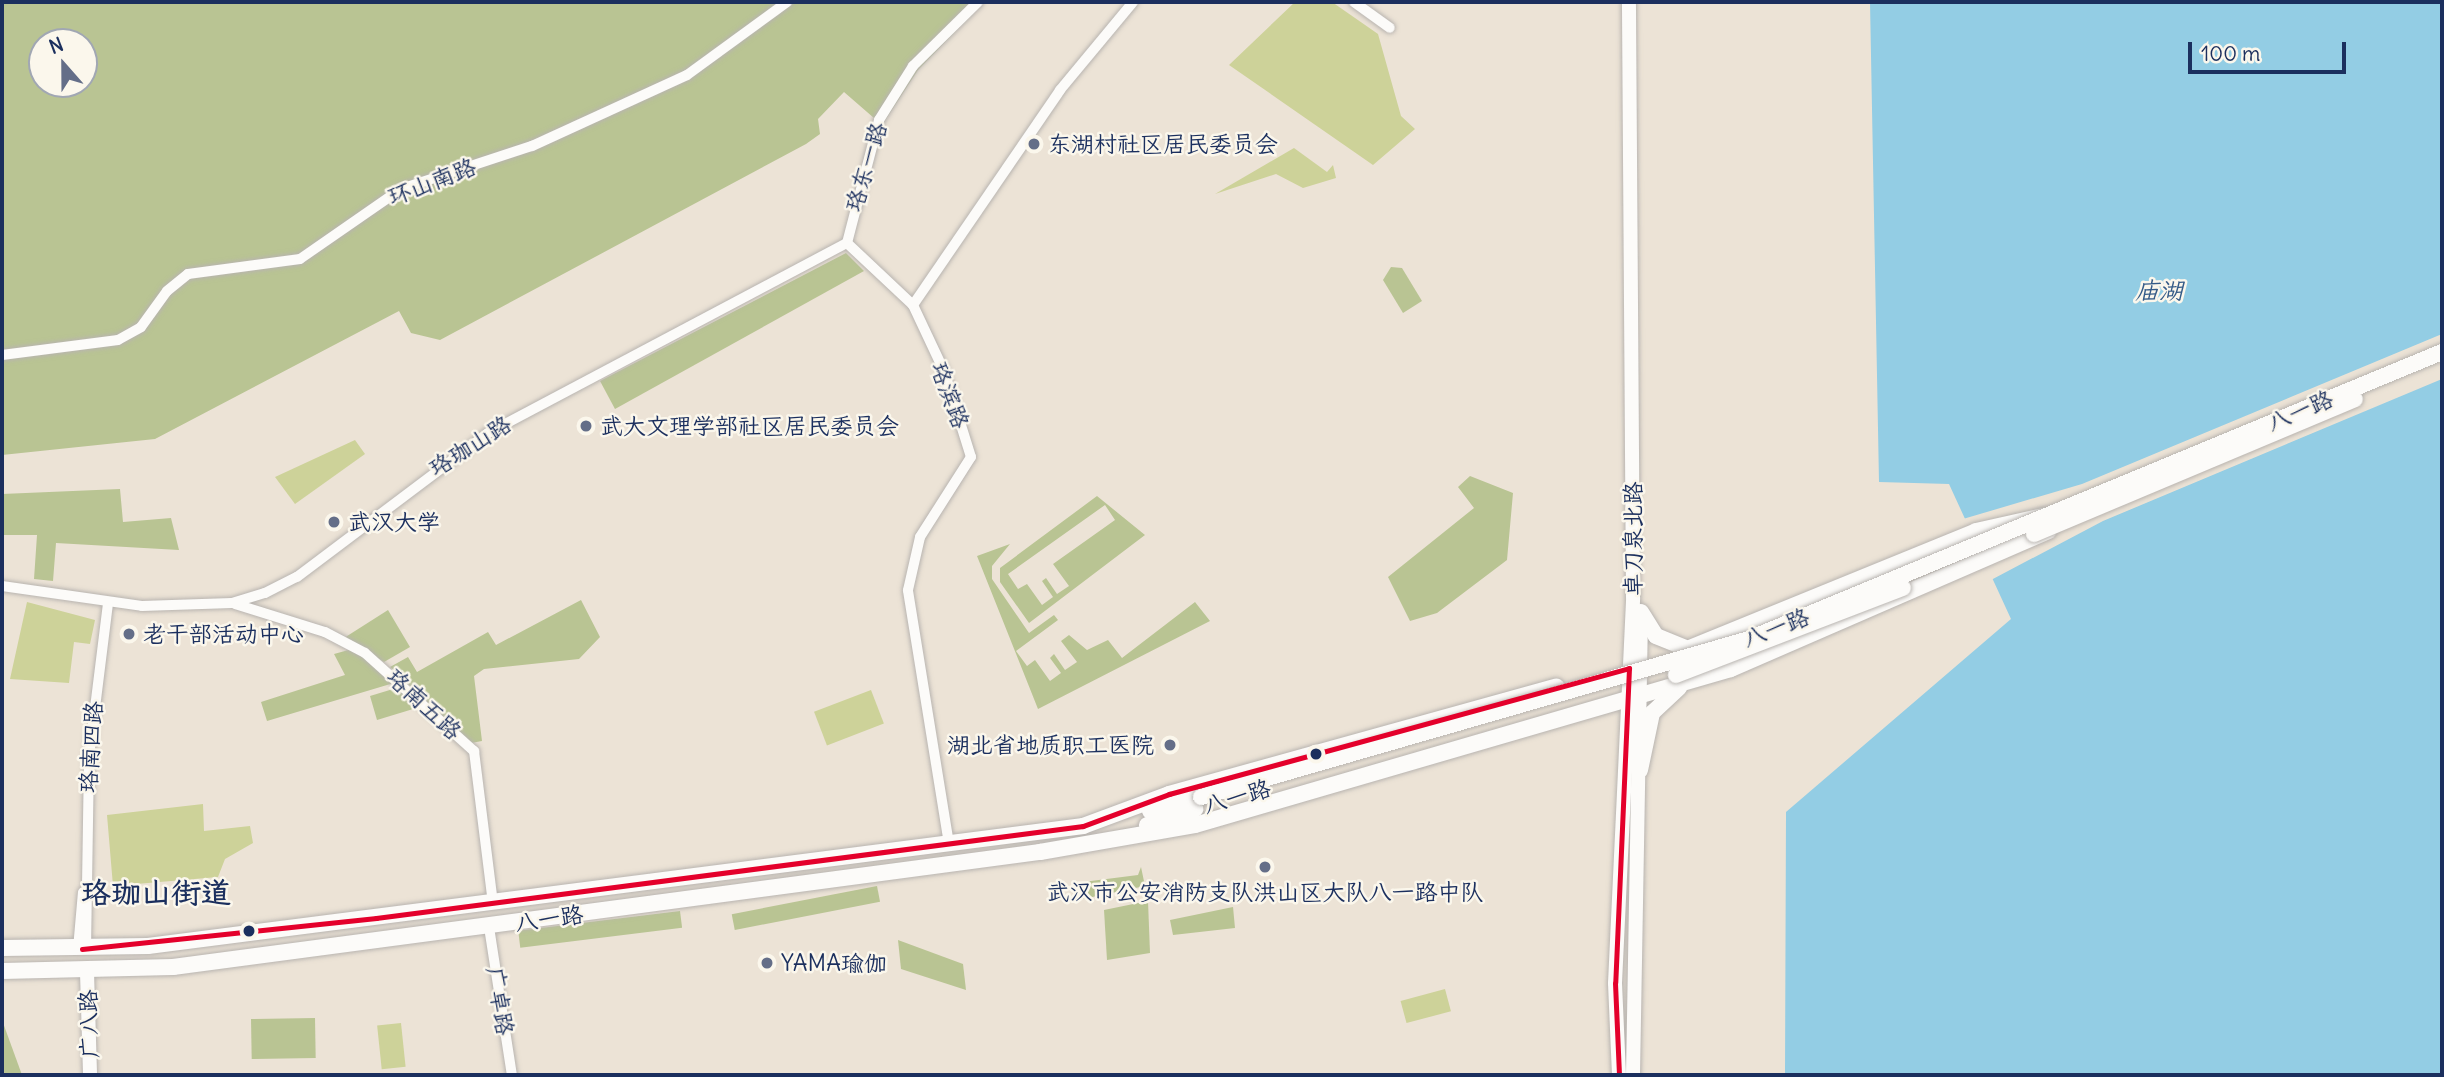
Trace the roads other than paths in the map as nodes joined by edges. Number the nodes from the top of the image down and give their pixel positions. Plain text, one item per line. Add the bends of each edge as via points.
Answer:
1 (787, 2) edge
2 (978, 2) edge
3 (1133, 2) edge
4 (1354, 2) edge
5 (1629, 2) edge
6 (1636, 2) edge
7 (1390, 28) dead end
8 (847, 243) junction
9 (913, 305) junction
10 (2442, 352) edge
11 (2, 355) edge
12 (2442, 363) edge
13 (2056, 520) junction
14 (2, 586) edge
15 (108, 603) junction
16 (232, 603) junction
17 (1641, 612) junction
18 (1696, 647) junction
19 (1635, 666) junction
20 (1684, 684) junction
21 (1635, 696) junction
22 (1438, 718) junction
23 (1448, 752) junction
24 (1640, 770) junction
25 (1203, 802) junction
26 (1083, 826) junction
27 (1094, 843) junction
28 (949, 844) junction
29 (493, 903) junction
30 (489, 927) junction
31 (7, 947) edge
32 (82, 949) junction
33 (6, 972) edge
34 (87, 972) junction
35 (90, 1075) edge
36 (512, 1075) edge
37 (1619, 1075) edge
38 (1633, 1075) edge

1 - 11 street, 环山南路 via 687,75 532,146 401,189 300,259 188,274 141,327 118,340
2 - 8 street, 珞东一路 via 913,66 879,120
3 - 9 street via 1059,90
4 - 7 street
5 - 19 street, 卓刀泉北路
6 - 17 street, 卓刀泉北路
8 - 9 street
8 - 16 street, 珞珈山路 via 488,433 297,577
9 - 28 street, 珞滨路 via 944,371 971,457 920,537 908,590
10 - 13 main road, 八一路, bridge
12 - 13 main road, 八一路, bridge
13 - 18 main road, 八一路, bridge via 1976,531
13 - 20 main road, 八一路, bridge via 1994,560
13 - 25 main road, 八一路, bridge via 1669,666
14 - 15 street, 珞珈山路
15 - 16 street, 珞珈山路
15 - 32 street, 珞南四路 via 89,756
16 - 29 street, 珞南五路 via 325,632 365,653 474,751
17 - 18 main road via 1656,636
17 - 19 street, 卓刀泉北路
18 - 19 main road, 八一路
19 - 21 street, 卓刀泉北路
19 - 22 main road, 八一路
20 - 21 main road, 八一路
20 - 24 main road via 1652,713
21 - 23 main road, 八一路
21 - 24 street, 卓刀泉北路
21 - 37 street, 卓刀泉北路 via 1615,983
22 - 23 main road
22 - 26 main road, 八一路 via 1169,794
23 - 27 main road, 八一路 via 1206,822
24 - 38 street, 卓刀泉北路 via 1629,981
25 - 26 main road, 八一路
25 - 27 main road, 八一路
26 - 28 main road, 八一路
27 - 30 main road, 八一路
28 - 29 main road, 八一路
29 - 32 main road, 八一路
30 - 34 main road, 八一路
30 - 36 street, 广卓路
31 - 32 main road, 八一路
33 - 34 main road, 八一路
34 - 35 street, 广八路

